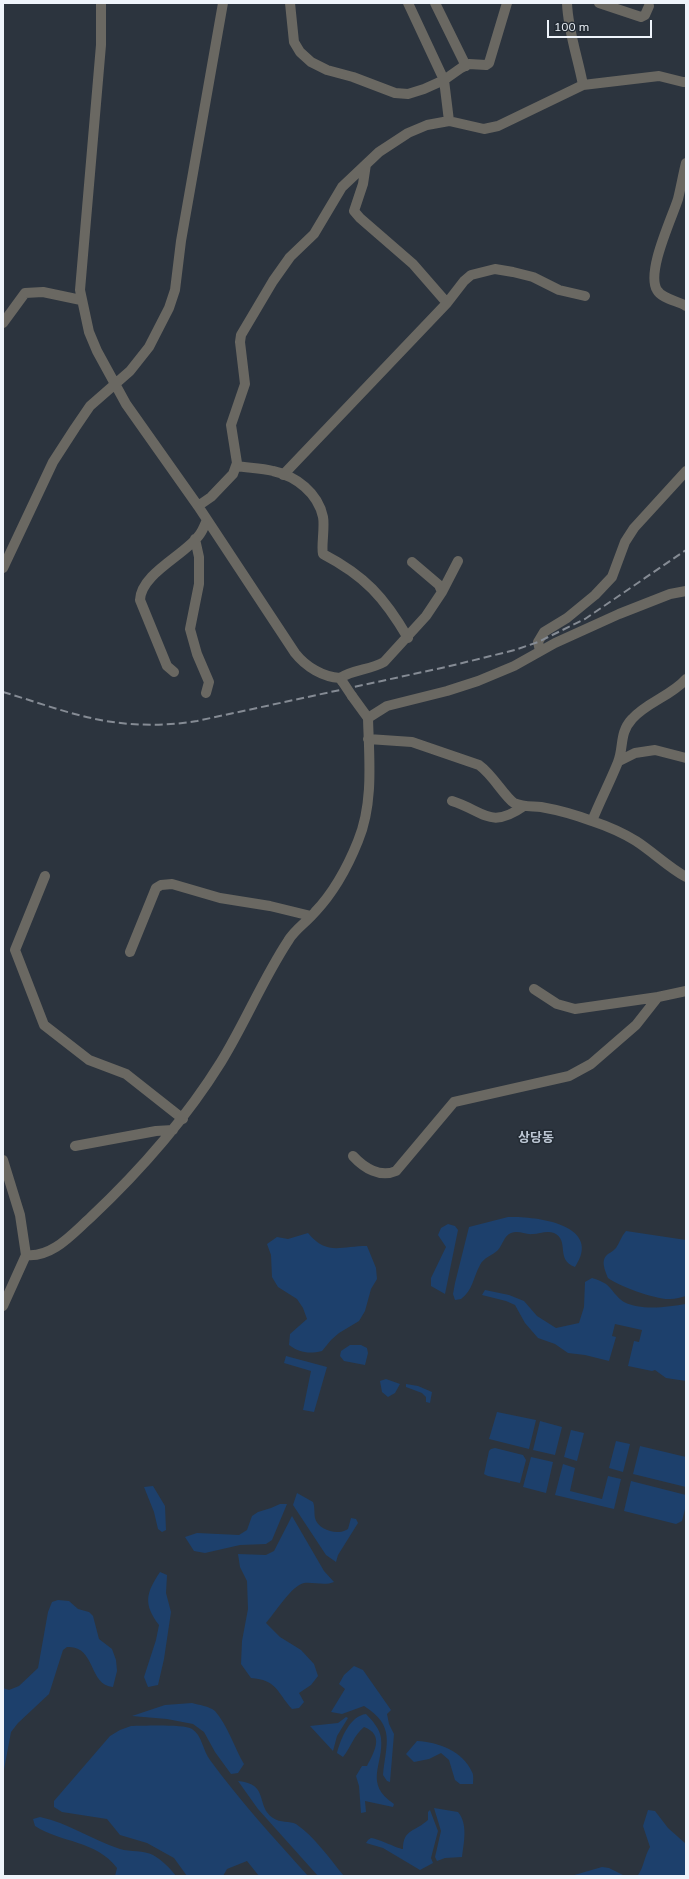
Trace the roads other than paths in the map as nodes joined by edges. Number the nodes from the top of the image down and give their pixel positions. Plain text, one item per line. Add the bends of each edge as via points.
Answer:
1 (101, 3) edge
2 (223, 3) edge
3 (290, 3) edge
4 (408, 3) edge
5 (435, 3) edge
6 (508, 3) edge
7 (567, 3) edge
8 (599, 3) edge
9 (649, 6) dead end
10 (466, 66) junction
11 (444, 80) junction
12 (686, 82) edge
13 (583, 85) junction
14 (449, 121) junction
15 (686, 163) edge
16 (366, 164) junction
17 (585, 296) dead end
18 (81, 300) junction
19 (447, 303) junction
20 (686, 306) edge
21 (3, 324) edge
22 (114, 383) junction
23 (236, 466) junction
24 (686, 471) edge
25 (283, 474) junction
26 (198, 506) junction
27 (207, 520) junction
28 (195, 539) junction
29 (458, 561) dead end
30 (412, 562) dead end
31 (3, 568) edge
32 (686, 591) edge
33 (442, 592) junction
34 (408, 638) junction
35 (540, 651) junction
36 (174, 672) dead end
37 (341, 679) junction
38 (686, 679) edge
39 (206, 693) dead end
40 (368, 718) junction
41 (368, 739) junction
42 (686, 758) edge
43 (619, 761) junction
44 (452, 801) dead end
45 (524, 806) junction
46 (592, 821) junction
47 (45, 876) dead end
48 (686, 877) edge
49 (311, 916) junction
50 (130, 952) dead end
51 (534, 989) dead end
52 (686, 991) edge
53 (658, 997) junction
54 (182, 1119) junction
55 (173, 1130) junction
56 (75, 1146) dead end
57 (353, 1156) dead end
58 (3, 1160) edge
59 (26, 1255) junction
60 (3, 1306) edge

1 - 18 street via 101,45
2 - 22 street via 182,233 175,290 161,327 149,347 130,371
3 - 11 street via 294,42 311,62 395,93 408,94 424,90
4 - 11 street
5 - 10 street
6 - 10 street via 489,62 486,65
7 - 13 street
8 - 9 street via 641,17 645,15
10 - 11 street
11 - 14 street
12 - 13 street via 659,76
13 - 14 street via 498,126 484,129
14 - 16 street via 427,125 408,133
15 - 20 street via 677,200 659,251 655,284 661,294
16 - 19 street via 363,184 354,211 413,264
16 - 23 street via 342,187 314,234 290,257 241,335 245,384 231,425
17 - 19 street via 559,290 533,277 495,270 471,275
18 - 21 street via 43,292 25,293
18 - 22 street via 94,345
19 - 25 street
22 - 26 street
22 - 31 street via 90,406 53,462
23 - 25 street
23 - 26 street via 233,474 211,497
24 - 35 street via 634,528 625,542 612,577 567,618 544,632 538,642
25 - 34 street via 304,486 320,504 323,518 323,554 361,577 381,597
26 - 27 street
27 - 28 street
27 - 37 street via 302,662 326,675
28 - 36 street via 161,568 140,594 140,600 167,666
28 - 39 street via 199,558 199,584 190,629 209,682
29 - 33 street
30 - 33 street via 439,585
32 - 35 street via 670,594 626,611
33 - 34 street
34 - 37 street via 384,662 375,667 349,672
35 - 40 street via 514,666 478,681 387,706
37 - 40 street, bridge
38 - 43 street via 632,718 622,738
40 - 41 street
41 - 45 street via 412,742 479,765 488,771 513,802
41 - 49 street via 366,814 359,839 339,879
42 - 43 street via 655,750 635,754
43 - 46 street
44 - 45 street via 482,815 496,818 514,813
45 - 46 street via 541,807
46 - 48 street via 623,834
47 - 54 street via 15,950 44,1025 89,1060 126,1074
49 - 50 street via 227,899 172,884 161,885 156,888
49 - 54 street via 288,940 222,1061
51 - 53 street via 557,1004 575,1009
52 - 53 street
53 - 57 street via 636,1025 582,1070 551,1081 454,1102 396,1171 387,1174 376,1172
54 - 55 street
55 - 56 street
55 - 59 street via 142,1166 57,1247 35,1256
58 - 59 street via 20,1215
59 - 60 street

